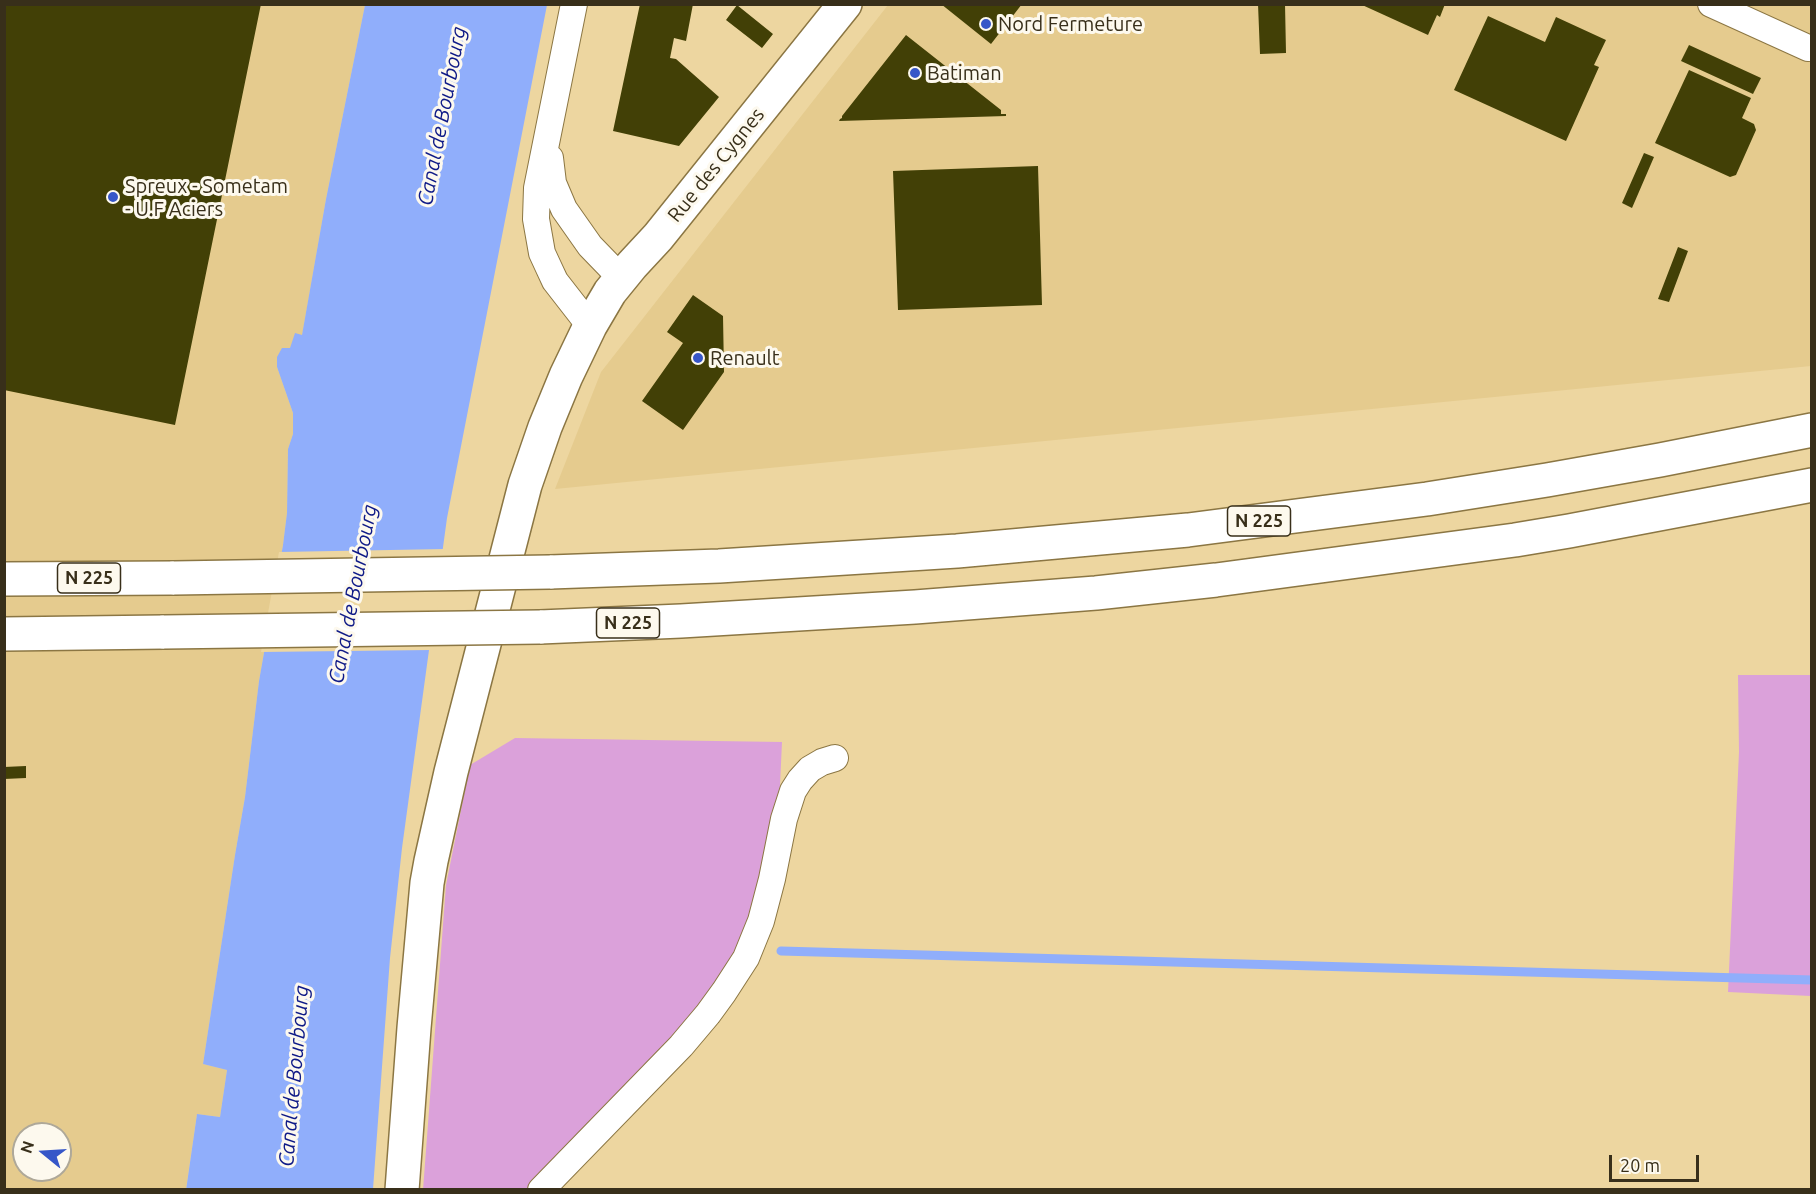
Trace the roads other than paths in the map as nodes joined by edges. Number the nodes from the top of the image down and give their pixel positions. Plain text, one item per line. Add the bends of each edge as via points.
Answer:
1 (574, 4) edge
2 (845, 4) edge
3 (1711, 4) edge
4 (1808, 48) dead end
5 (549, 133) junction
6 (621, 278) junction
7 (590, 326) junction
8 (1812, 430) edge
9 (1812, 485) edge
10 (4, 579) edge
11 (4, 634) edge
12 (835, 758) dead end
13 (402, 1190) edge
14 (541, 1190) edge

1 - 5 street
2 - 6 main road, Rue des Cygnes
3 - 4 street
5 - 6 street via 550,169 557,197 579,232
5 - 7 street via 537,188 538,238 555,281
6 - 7 main road, Rue des Cygnes
7 - 13 main road, Rue des Cygnes via 555,403 525,485 435,838 427,884
8 - 10 main road, N 225, bridge via 1427,499 1188,530 957,551 549,573
9 - 11 main road, N 225, bridge via 1515,540 1216,580 1060,596 693,621 540,627
12 - 14 street via 810,769 793,791 761,921 746,958 724,992 681,1046

